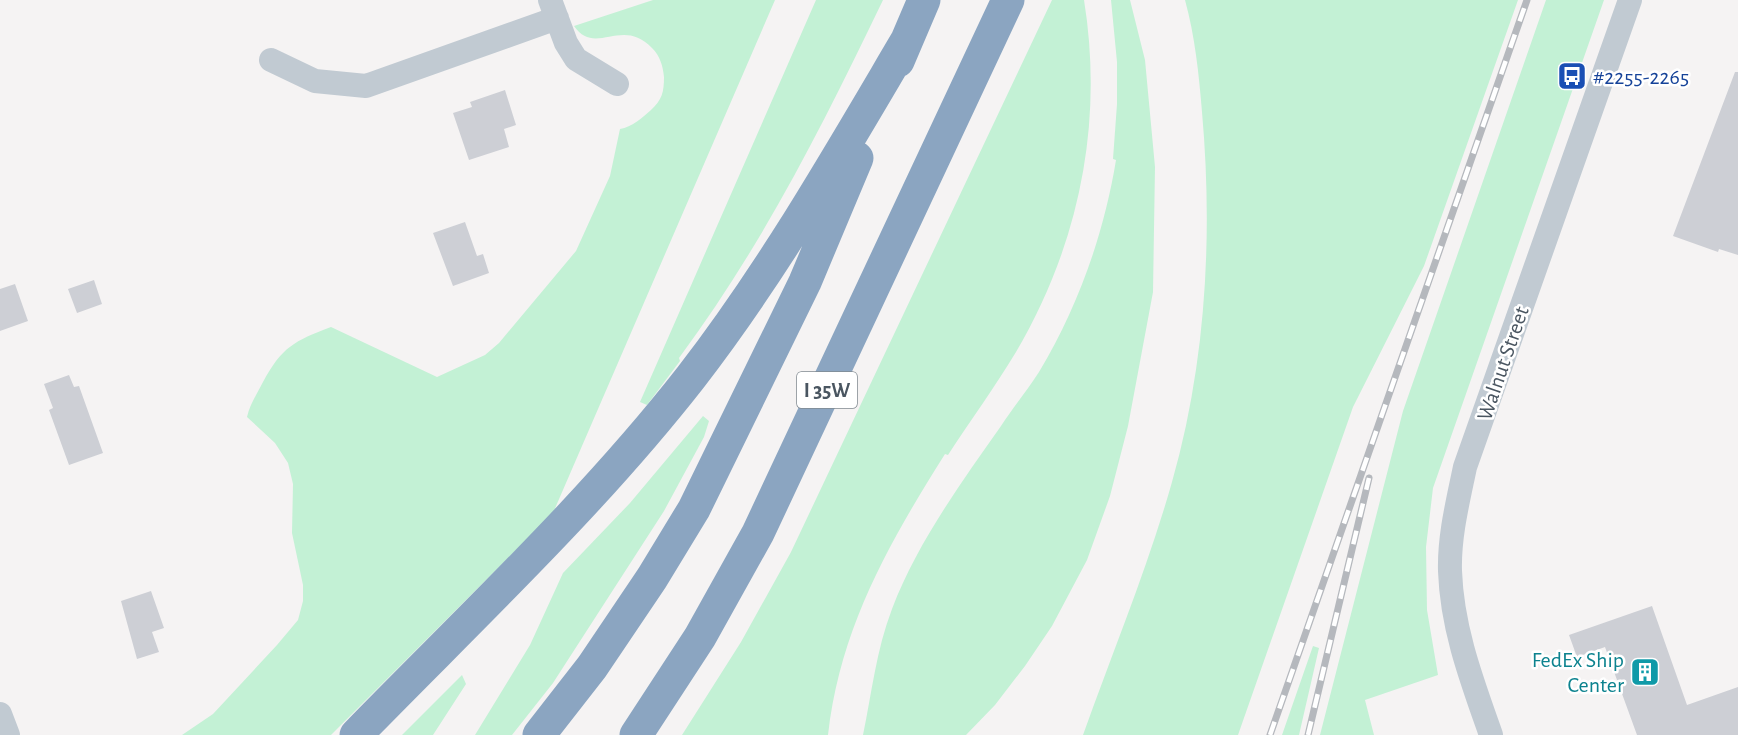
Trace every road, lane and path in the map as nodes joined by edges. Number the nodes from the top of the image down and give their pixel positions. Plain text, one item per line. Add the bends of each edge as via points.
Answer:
1 (924, 0) edge
2 (1008, 0) edge
3 (1630, 0) edge
4 (554, 9) edge
5 (907, 40) junction
6 (271, 60) dead end
7 (617, 84) dead end
8 (0, 714) edge
9 (8, 735) edge
10 (356, 735) edge
11 (539, 735) edge
12 (636, 735) edge
13 (1491, 735) edge

1 - 5 highway, I 35W
2 - 12 highway, I 35W via 758,534 700,637
3 - 13 street, Walnut Street via 1465,467 1454,515 1450,570 1456,624
4 - 6 street via 366,86 315,81
4 - 7 street via 566,44 576,59
5 - 10 highway via 802,218 691,377 629,452
5 - 11 highway, I 35W via 805,282 694,509 592,667
8 - 9 street

